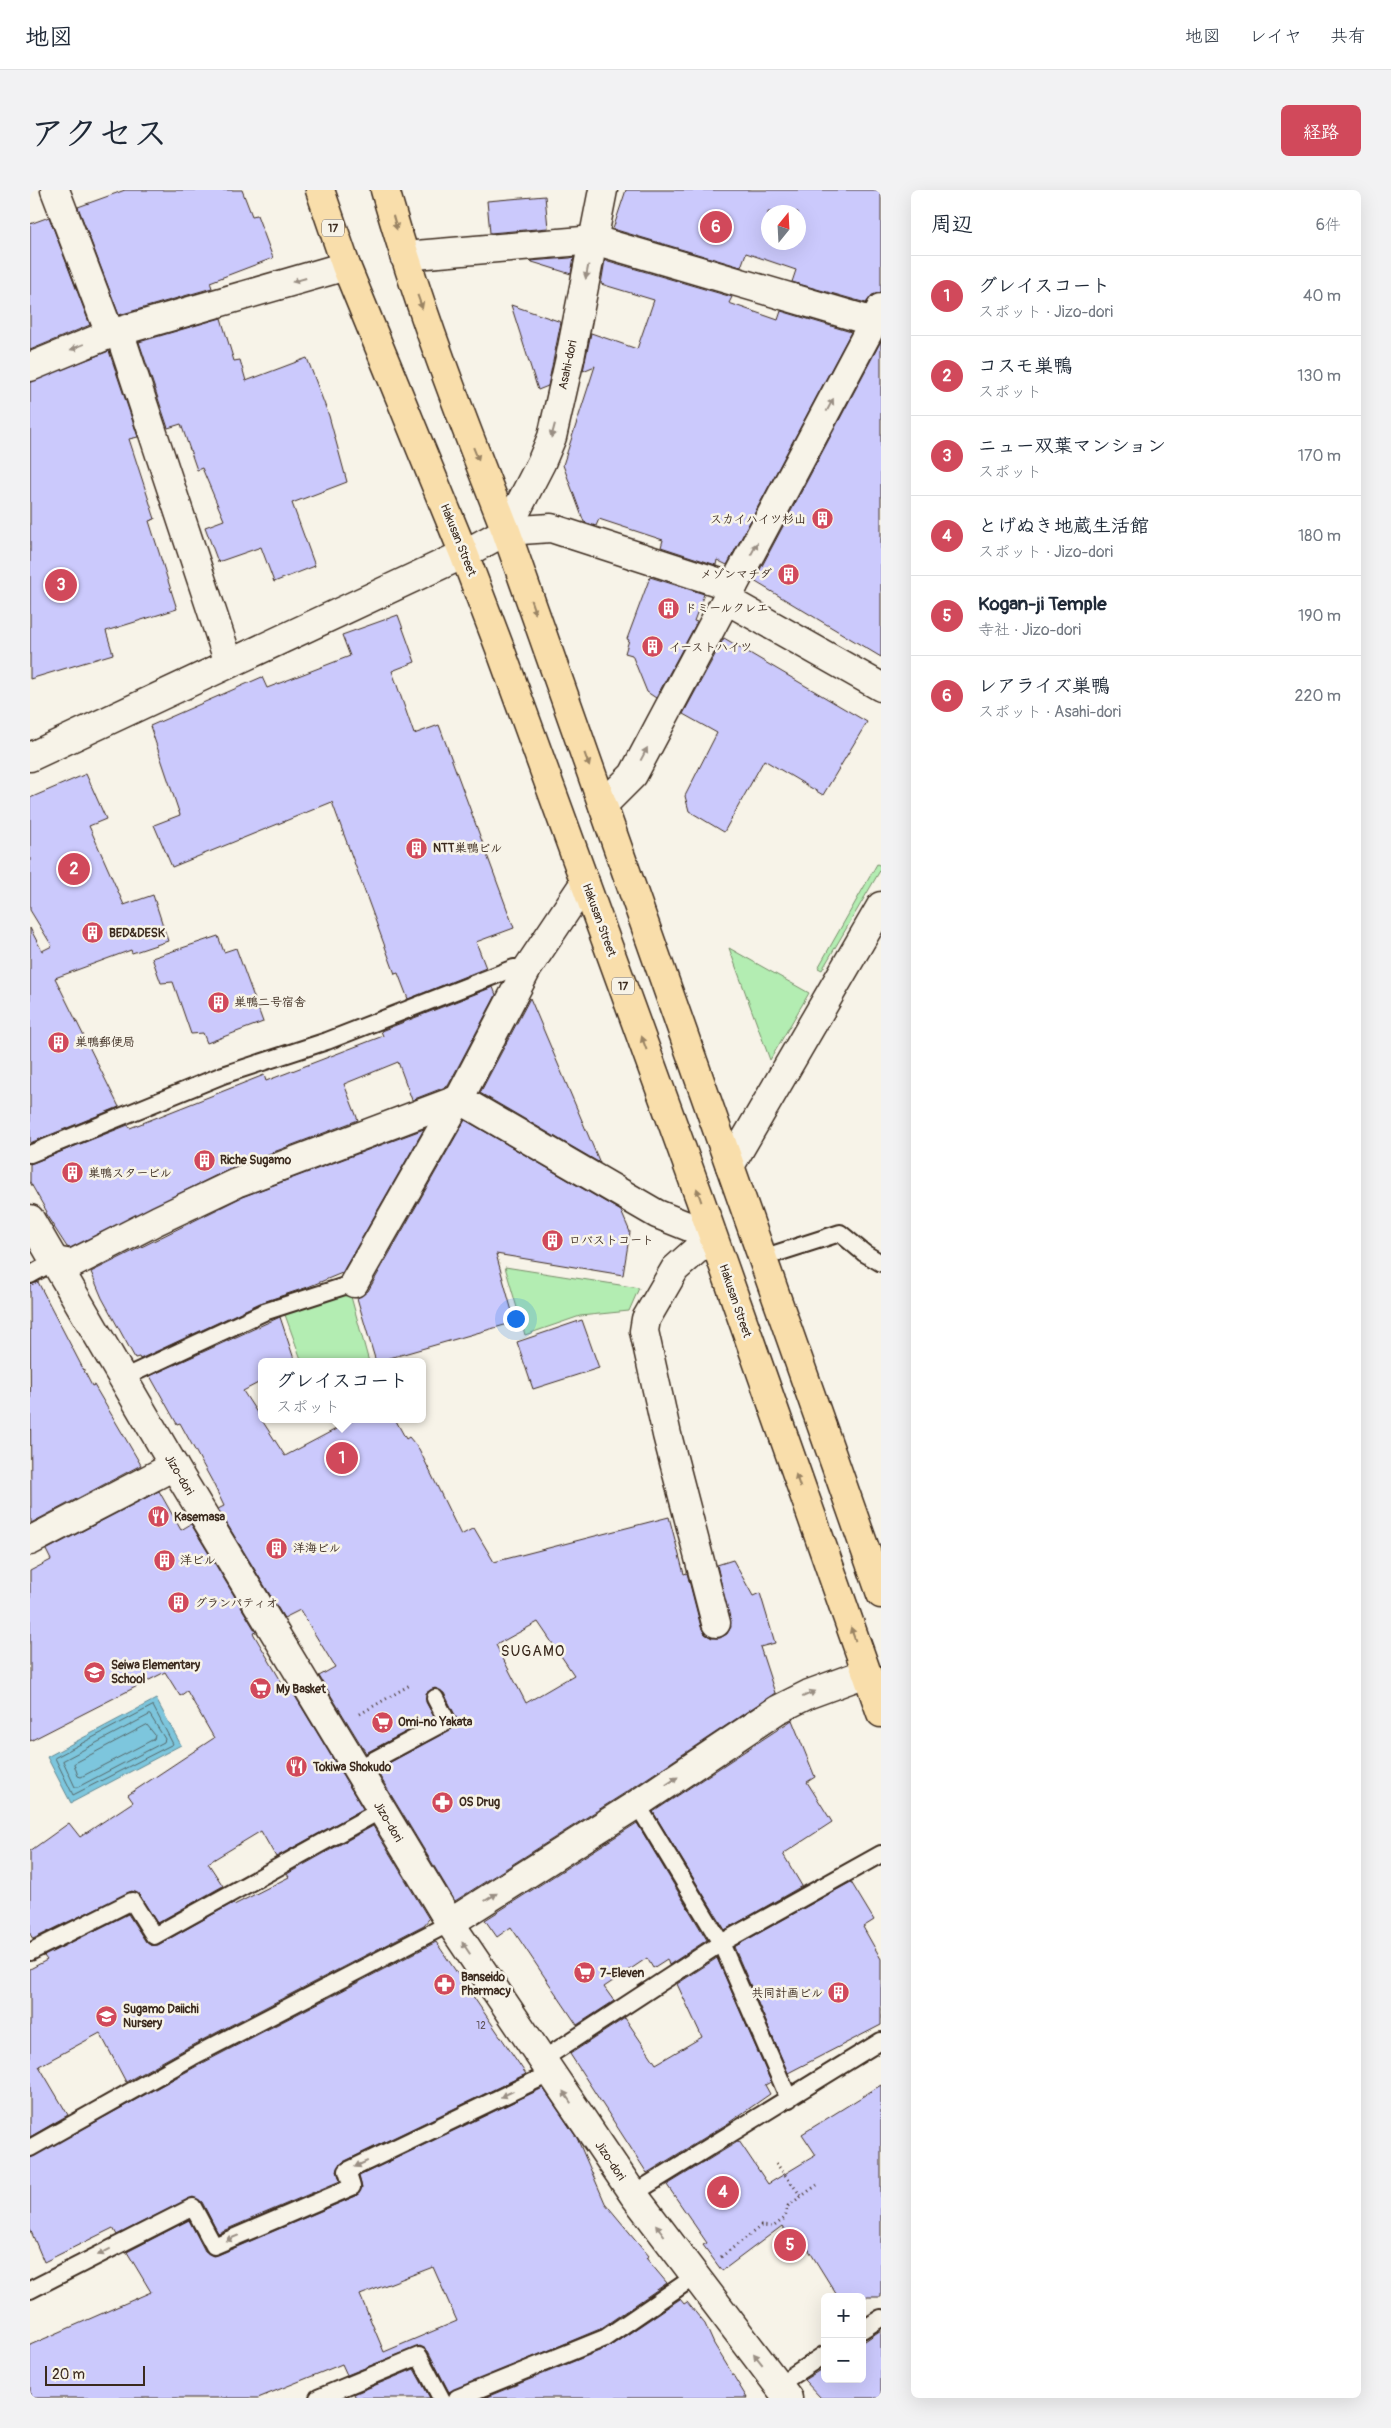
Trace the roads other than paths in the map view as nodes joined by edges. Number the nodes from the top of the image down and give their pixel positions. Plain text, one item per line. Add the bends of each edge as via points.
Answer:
1 (55, 190) edge
2 (320, 190) edge
3 (385, 190) edge
4 (603, 190) edge
5 (594, 240) junction
6 (404, 256) junction
7 (346, 266) junction
8 (877, 315) edge
9 (115, 332) junction
10 (30, 367) edge
11 (506, 531) junction
12 (464, 554) junction
13 (730, 594) junction
14 (230, 662) junction
15 (881, 688) edge
16 (30, 757) edge
17 (603, 805) junction
18 (584, 882) junction
19 (881, 906) edge
20 (527, 969) junction
21 (459, 1099) junction
22 (30, 1154) edge
23 (730, 1166) junction
24 (30, 1219) edge
25 (712, 1236) junction
26 (762, 1258) junction
27 (55, 1261) junction
28 (881, 1263) edge
29 (30, 1275) edge
30 (354, 1283) joint
31 (123, 1378) junction
32 (174, 1466) junction
33 (31, 1538) edge
34 (881, 1594) edge
35 (716, 1623) dead end
36 (866, 1673) junction
37 (435, 1698) dead end
38 (881, 1713) edge
39 (357, 1769) junction
40 (637, 1804) junction
41 (381, 1810) junction
42 (881, 1854) edge
43 (450, 1923) junction
44 (721, 1943) junction
45 (30, 1952) edge
46 (881, 2041) edge
47 (547, 2067) junction
48 (788, 2099) junction
49 (30, 2148) edge
50 (633, 2194) junction
51 (694, 2277) junction
52 (30, 2290) edge
53 (881, 2318) edge
54 (866, 2327) edge
55 (821, 2358) edge
56 (783, 2392) edge
57 (318, 2398) edge
58 (442, 2398) edge
59 (457, 2398) edge

1 - 9 street
2 - 7 highway, Hakusan Street / 17
3 -> 6 highway
4 - 5 street, Asahi-dori
5 - 6 street
5 - 8 street
5 -> 11 street, Asahi-dori via 552,436
6 -> 11 highway
7 -> 9 street
7 - 12 highway, Hakusan Street / 17
13 -> 8 street
9 -> 10 street
9 - 14 street
11 - 12 street
11 - 13 street via 550,528
11 -> 17 highway
12 - 14 street
12 - 18 highway, Hakusan Street / 17
13 - 15 street
17 -> 13 street via 633,775
14 - 16 street
17 - 23 highway
18 - 20 street
25 -> 18 highway, Hakusan Street / 17
19 - 23 street
20 - 21 street
20 - 22 lane via 514,968 327,1041 223,1075
21 - 25 street via 657,1214
21 - 27 street via 236,1184 72,1264
21 - 30 street
23 - 26 highway
24 - 27 street, Jizo-dori
25 - 35 street via 675,1269 646,1319 644,1331
36 -> 25 highway, Hakusan Street / 17
26 - 28 lane via 840,1233
26 - 34 highway
27 - 29 lane
27 - 31 street, Jizo-dori
30 - 31 lane via 264,1312
31 - 32 street, Jizo-dori
32 - 33 street
32 - 39 street, Jizo-dori
36 - 38 highway, Hakusan Street / 17
40 -> 36 street via 777,1710
37 - 39 lane via 447,1721
39 - 41 street, Jizo-dori
43 -> 40 street
40 - 44 lane
41 - 43 street, Jizo-dori
41 - 45 lane via 154,1936 132,1901
42 - 44 lane
47 -> 43 street, Jizo-dori
43 - 49 lane via 192,2057
44 - 47 lane
44 - 48 lane
46 - 48 lane
50 -> 47 street, Jizo-dori
47 -> 52 lane via 347,2171 352,2187 214,2246 193,2207
48 - 50 lane
51 -> 50 street, Jizo-dori
56 -> 51 street, Jizo-dori
51 - 59 lane via 606,2338
53 - 54 lane
55 - 56 lane
57 - 58 lane via 419,2356

